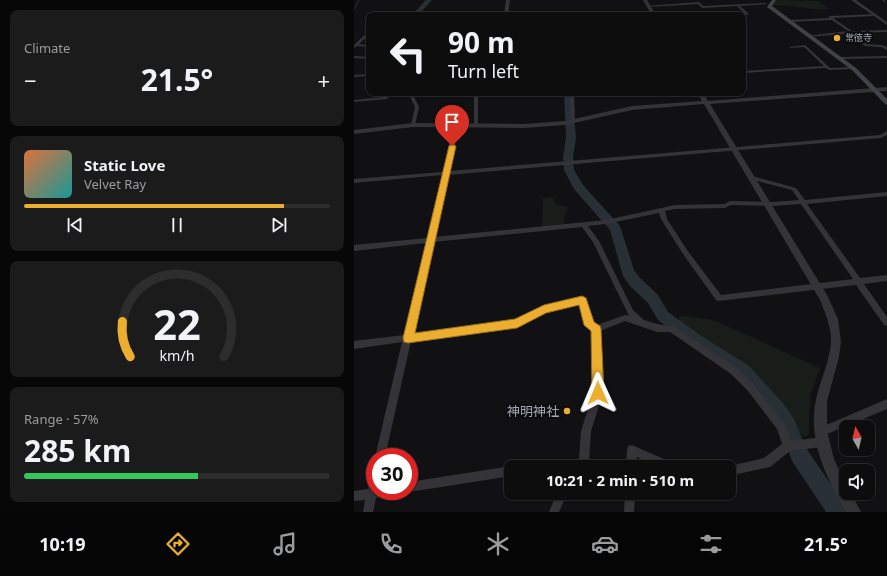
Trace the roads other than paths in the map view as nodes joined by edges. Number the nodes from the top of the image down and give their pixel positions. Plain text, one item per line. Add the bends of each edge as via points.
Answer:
1 (508, 0) edge
2 (645, 0) edge
3 (756, 0) edge
4 (774, 0) edge
5 (853, 0) edge
6 (737, 5) junction
7 (767, 5) junction
8 (648, 6) junction
9 (506, 12) edge
10 (652, 12) edge
11 (745, 12) edge
12 (875, 15) junction
13 (834, 19) junction
14 (789, 21) junction
15 (887, 24) edge
16 (887, 31) edge
17 (851, 32) junction
18 (846, 33) junction
19 (366, 36) edge
20 (808, 36) junction
21 (356, 46) edge
22 (791, 47) dead end
23 (887, 49) edge
24 (354, 57) edge
25 (887, 57) edge
26 (366, 58) edge
27 (839, 58) junction
28 (827, 67) junction
29 (853, 68) junction
30 (746, 72) edge
31 (366, 75) edge
32 (354, 76) edge
33 (887, 89) edge
34 (876, 90) junction
35 (386, 96) edge
36 (412, 96) edge
37 (476, 96) edge
38 (572, 96) edge
39 (702, 96) edge
40 (354, 100) edge
41 (706, 102) junction
42 (887, 103) edge
43 (573, 122) junction
44 (413, 125) junction
45 (455, 125) junction
46 (476, 125) junction
47 (354, 132) edge
48 (887, 133) edge
49 (734, 148) junction
50 (445, 173) junction
51 (752, 178) junction
52 (354, 181) edge
53 (887, 194) edge
54 (803, 202) junction
55 (767, 204) junction
56 (661, 210) junction
57 (583, 224) junction
58 (431, 239) junction
59 (354, 248) edge
60 (887, 278) edge
61 (859, 282) junction
62 (816, 286) junction
63 (642, 323) junction
64 (887, 323) edge
65 (596, 329) junction
66 (408, 338) junction
67 (354, 345) edge
68 (887, 404) edge
69 (821, 437) junction
70 (788, 446) junction
71 (382, 448) edge
72 (584, 460) edge
73 (631, 460) edge
74 (653, 460) edge
75 (736, 469) edge
76 (504, 472) edge
77 (418, 486) edge
78 (366, 494) edge
79 (354, 496) edge
80 (371, 500) edge
81 (558, 500) edge
82 (630, 500) edge
83 (368, 512) edge
84 (554, 512) edge
85 (629, 512) edge
86 (854, 512) edge

1 - 9 street
2 - 8 street
3 - 7 street
4 - 7 main road
5 - 12 street
6 - 7 street
6 - 8 street via 702,7 699,3
6 - 11 street
7 - 14 main road
8 - 10 street
12 - 13 street via 830,17
12 - 15 street
13 - 14 street
13 - 17 street
14 - 20 main road
16 - 17 street
17 - 18 street
18 - 20 street
18 - 23 street via 866,46 882,46
19 - 21 street
20 - 27 main road
22 - 28 street via 805,46
24 - 26 street
25 - 27 street
27 - 29 main road
28 - 29 street
28 - 30 street
29 - 34 main road
31 - 32 street
33 - 34 street
34 - 41 street
34 - 42 main road
35 - 40 street
36 - 44 street via 417,107
37 - 46 street
38 - 43 street
39 - 41 street
41 - 43 street via 632,108
41 - 49 street
43 - 46 street via 524,126
44 - 45 street
44 - 47 street
45 - 46 street
45 - 50 street
48 - 49 street via 881,136
49 - 50 street
49 - 51 street
50 - 52 street
50 - 58 street
51 - 54 street via 794,189
51 - 55 street
53 - 54 street
54 - 55 street
54 - 61 street
55 - 56 street via 730,202 725,206 674,207
55 - 62 street
56 - 57 street
56 - 62 street via 685,252 719,298
57 - 58 street
57 - 63 street via 596,241 630,312
58 - 59 street
58 - 66 street
60 - 61 street
61 - 62 street
61 - 64 street
62 - 69 street via 830,312 836,341 820,401
63 - 65 street via 625,318
63 - 70 street via 672,329 734,371 781,426
65 - 66 street via 589,325 582,300 544,310 517,323
65 - 72 street via 598,393 586,431
66 - 67 street
66 - 71 street
68 - 69 street
69 - 70 street
69 - 86 street via 830,467 841,492
70 - 75 street via 766,463
73 - 74 street via 632,450
76 - 77 street
78 - 79 street
80 - 83 street
81 - 84 street
82 - 85 street

